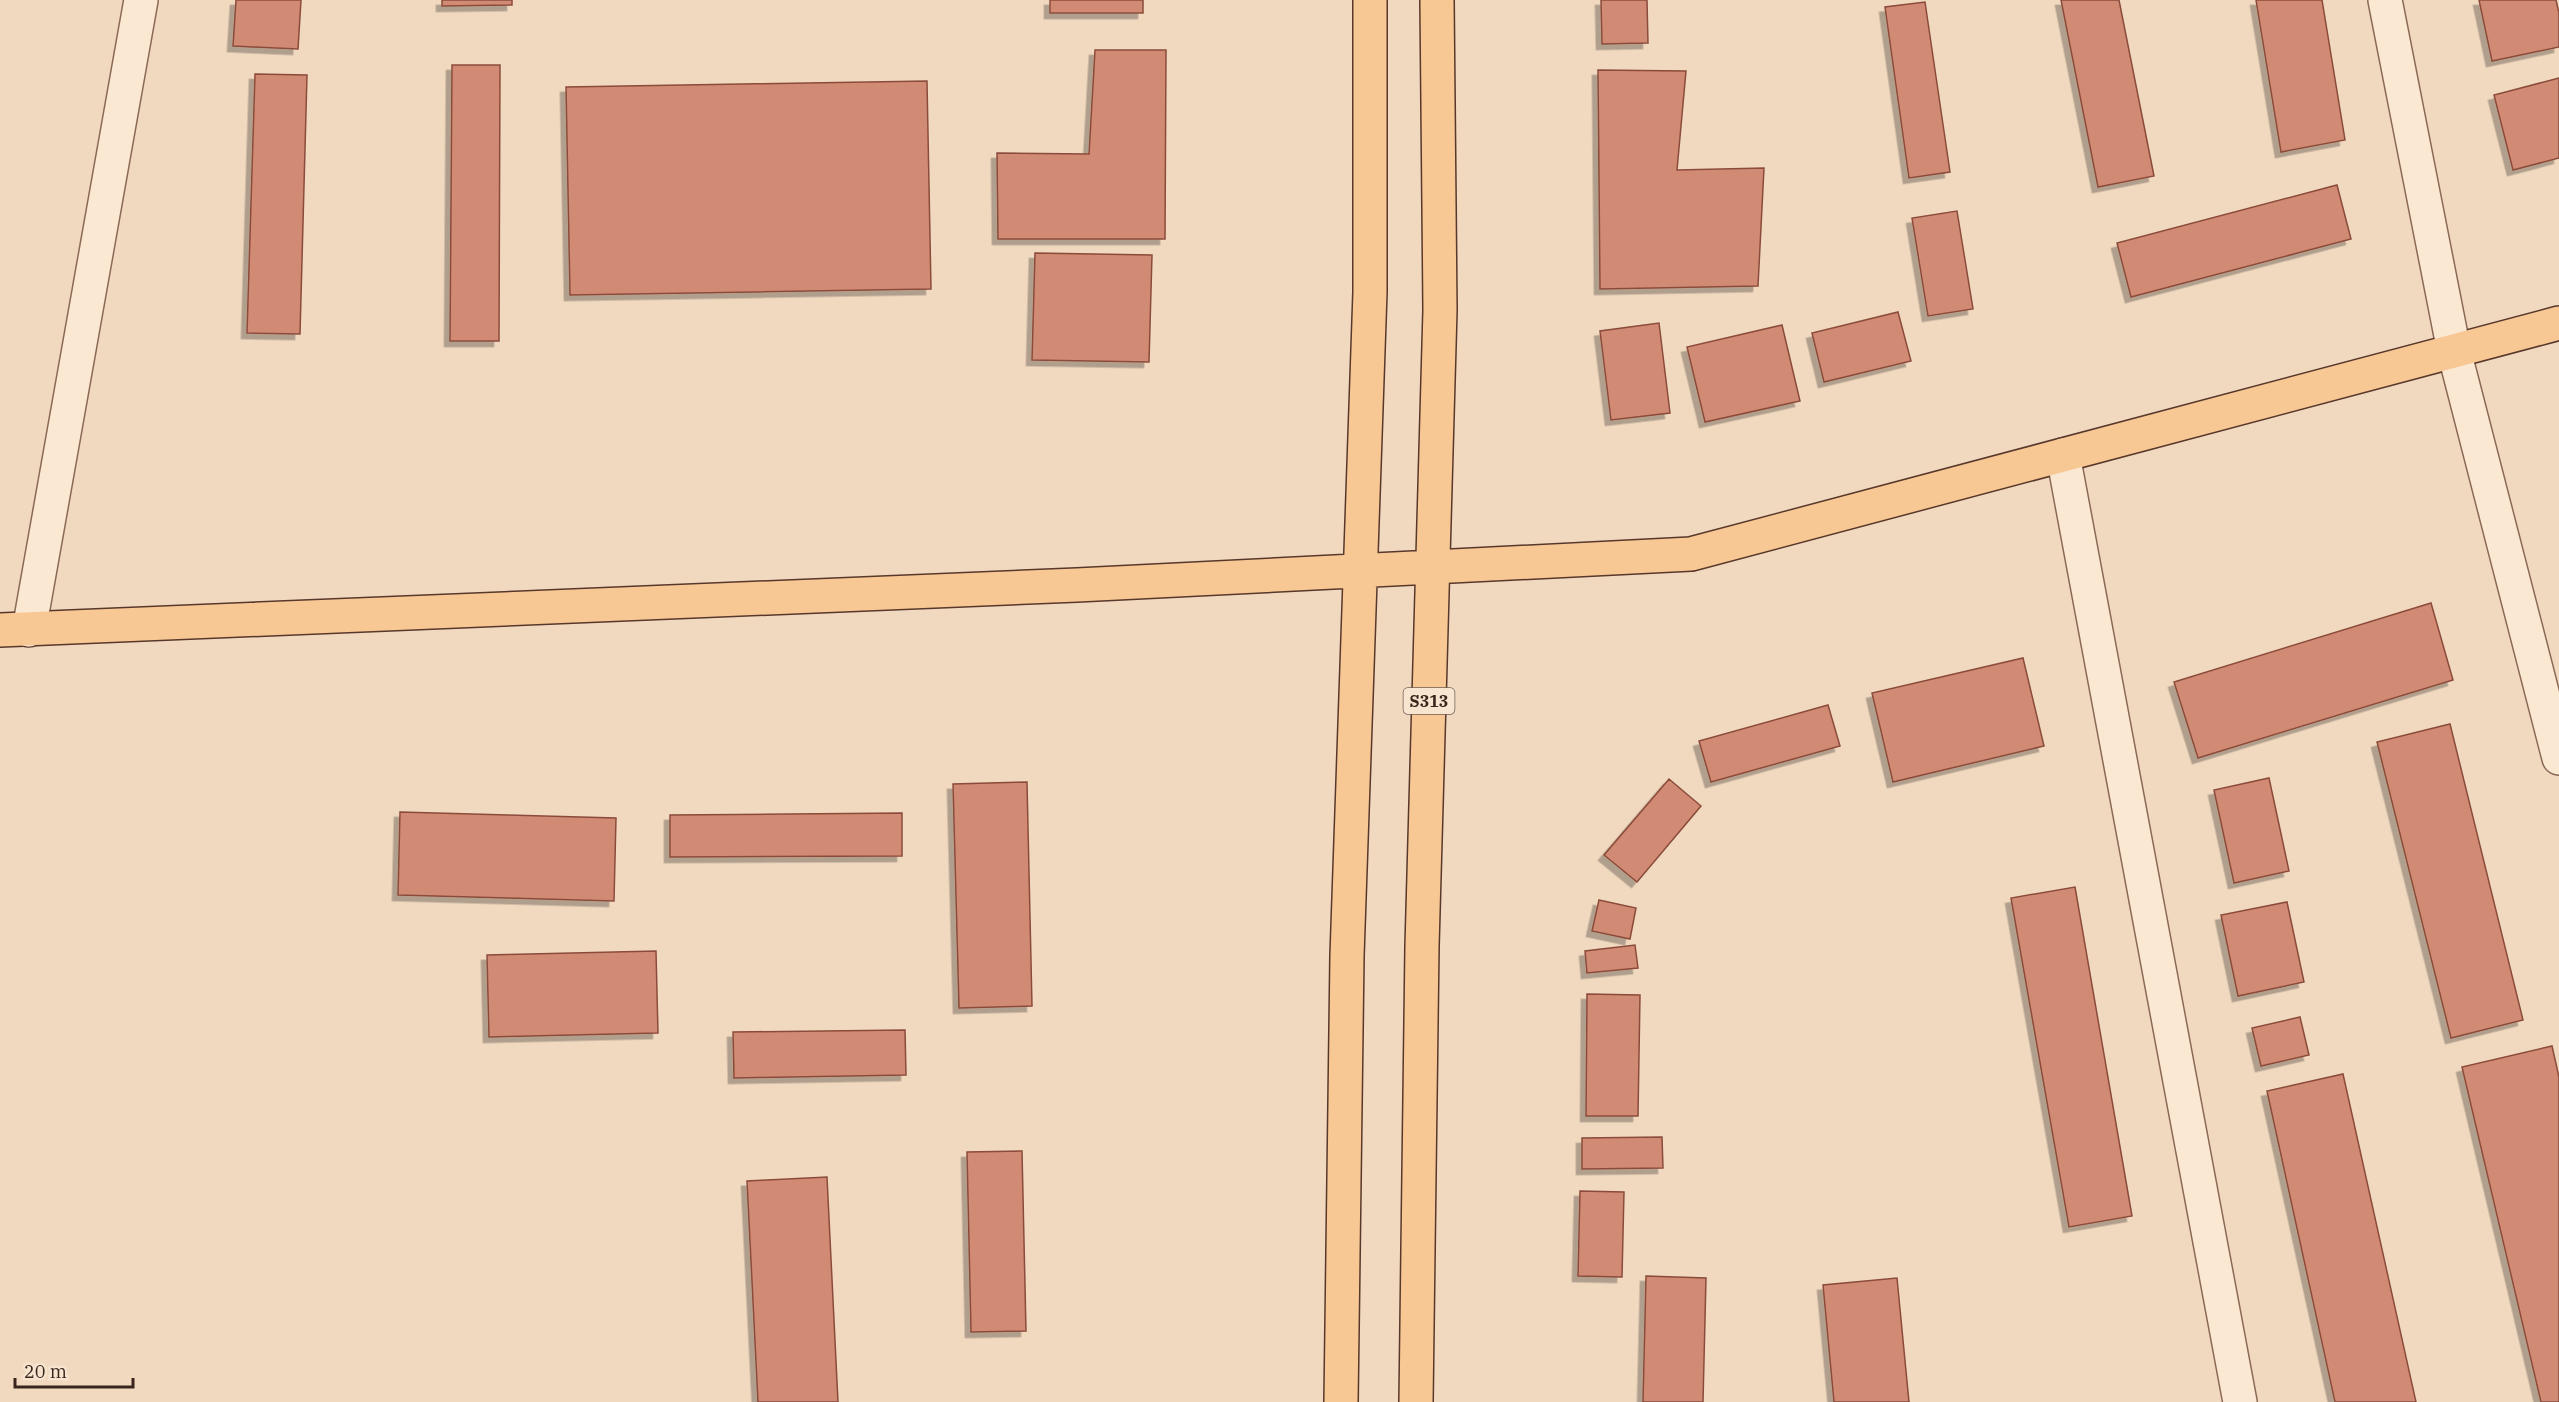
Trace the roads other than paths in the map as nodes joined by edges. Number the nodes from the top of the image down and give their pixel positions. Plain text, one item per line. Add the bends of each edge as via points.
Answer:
1 (141, 0) edge
2 (1370, 0) edge
3 (1437, 0) edge
4 (2385, 0) edge
5 (2559, 322) edge
6 (2454, 351) junction
7 (2064, 455) junction
8 (1433, 567) junction
9 (1360, 571) junction
10 (14, 630) edge
11 (2559, 758) edge
12 (1341, 1402) edge
13 (1416, 1402) edge
14 (2240, 1402) edge

1 - 10 street
2 - 9 main road via 1370,292
3 - 8 main road, S313 via 1440,310
4 - 6 street
5 - 6 main road
6 - 7 main road
6 - 11 street
7 - 8 main road via 1691,554
7 - 14 street
8 - 9 main road
8 - 13 main road, S313 via 1422,957
9 - 10 main road
9 - 12 main road via 1347,956

